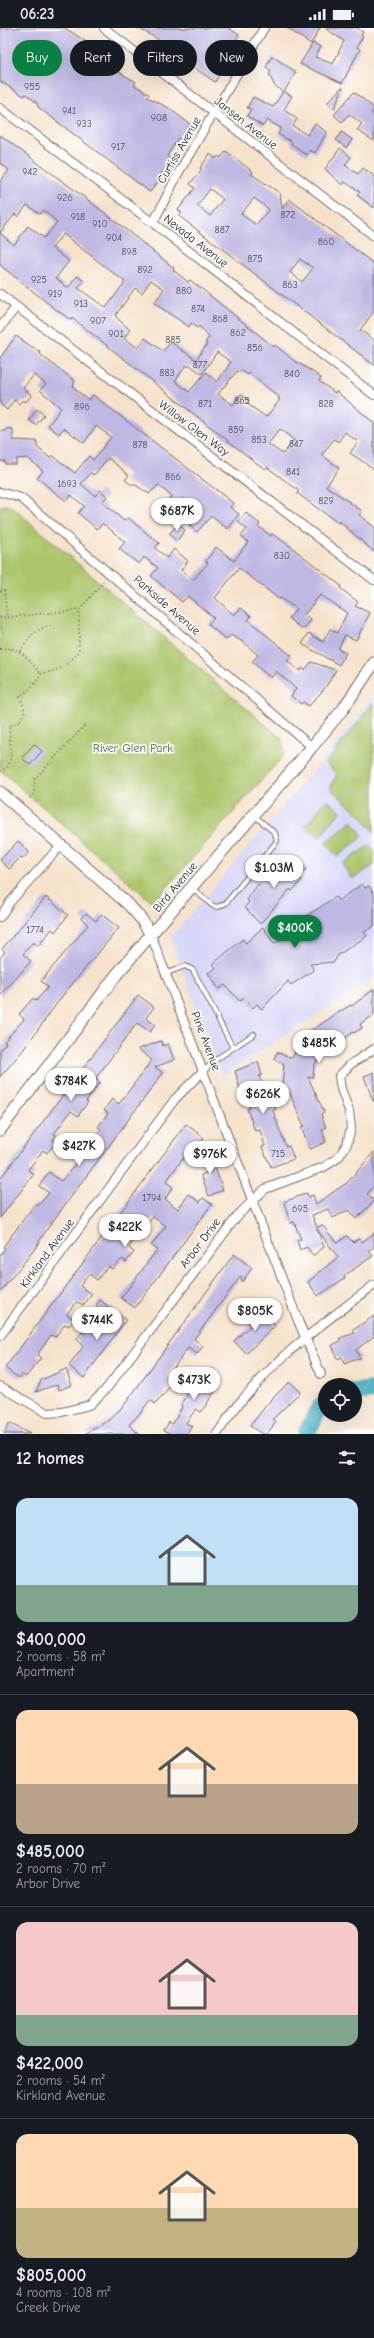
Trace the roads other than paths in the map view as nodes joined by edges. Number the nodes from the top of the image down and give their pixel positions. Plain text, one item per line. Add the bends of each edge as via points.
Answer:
1 (104, 28) edge
2 (264, 28) edge
3 (0, 108) edge
4 (214, 114) junction
5 (153, 223) junction
6 (374, 236) edge
7 (0, 294) edge
8 (16, 307) junction
9 (0, 328) edge
10 (374, 395) edge
11 (0, 492) edge
12 (374, 580) edge
13 (374, 663) edge
14 (312, 747) junction
15 (0, 792) edge
16 (254, 814) junction
17 (61, 845) junction
18 (192, 888) junction
19 (0, 917) edge
20 (151, 935) junction
21 (166, 974) junction
22 (254, 1034) dead end
23 (233, 1048) junction
24 (374, 1049) edge
25 (203, 1072) junction
26 (0, 1130) edge
27 (252, 1201) junction
28 (374, 1285) edge
29 (0, 1336) edge
30 (305, 1338) junction
31 (320, 1374) dead end
32 (0, 1386) edge
33 (218, 1434) edge

1 - 4 street, Jansen Avenue
2 - 4 street, Curtiss Avenue
3 - 5 street, Nevada Avenue
4 - 5 street, Curtiss Avenue via 180,170
4 - 6 street, Jansen Avenue
5 - 10 street, Nevada Avenue
7 - 8 street, Willow Glen Way
8 - 9 street
8 - 12 street, Willow Glen Way
11 - 14 street, Parkside Avenue via 21,498
13 - 14 street, Bird Avenue via 344,708
14 - 16 street, Bird Avenue
15 - 17 street, Pine Avenue
16 - 18 street, Bird Avenue
16 - 18 lane via 275,833 277,841 226,903 218,907 213,906
17 - 19 street via 10,902
17 - 20 street, Pine Avenue via 128,904
18 - 20 street, Bird Avenue
20 - 21 street, Pine Avenue
20 - 26 street, Bird Avenue via 101,994
21 - 23 lane via 185,966 193,970
21 - 25 street, Pine Avenue
22 - 23 lane
23 - 25 lane
24 - 27 street, Arbor Drive via 351,1064 339,1076 351,1128 347,1144 338,1158 324,1167 265,1189
25 - 27 street, Pine Avenue
25 - 29 street, Kirkland Avenue via 176,1099
27 - 30 street, Pine Avenue
27 - 32 street, Arbor Drive via 227,1227 107,1388 89,1405 47,1413
28 - 30 street
30 - 31 street, Pine Avenue
30 - 33 street via 259,1378 234,1408

